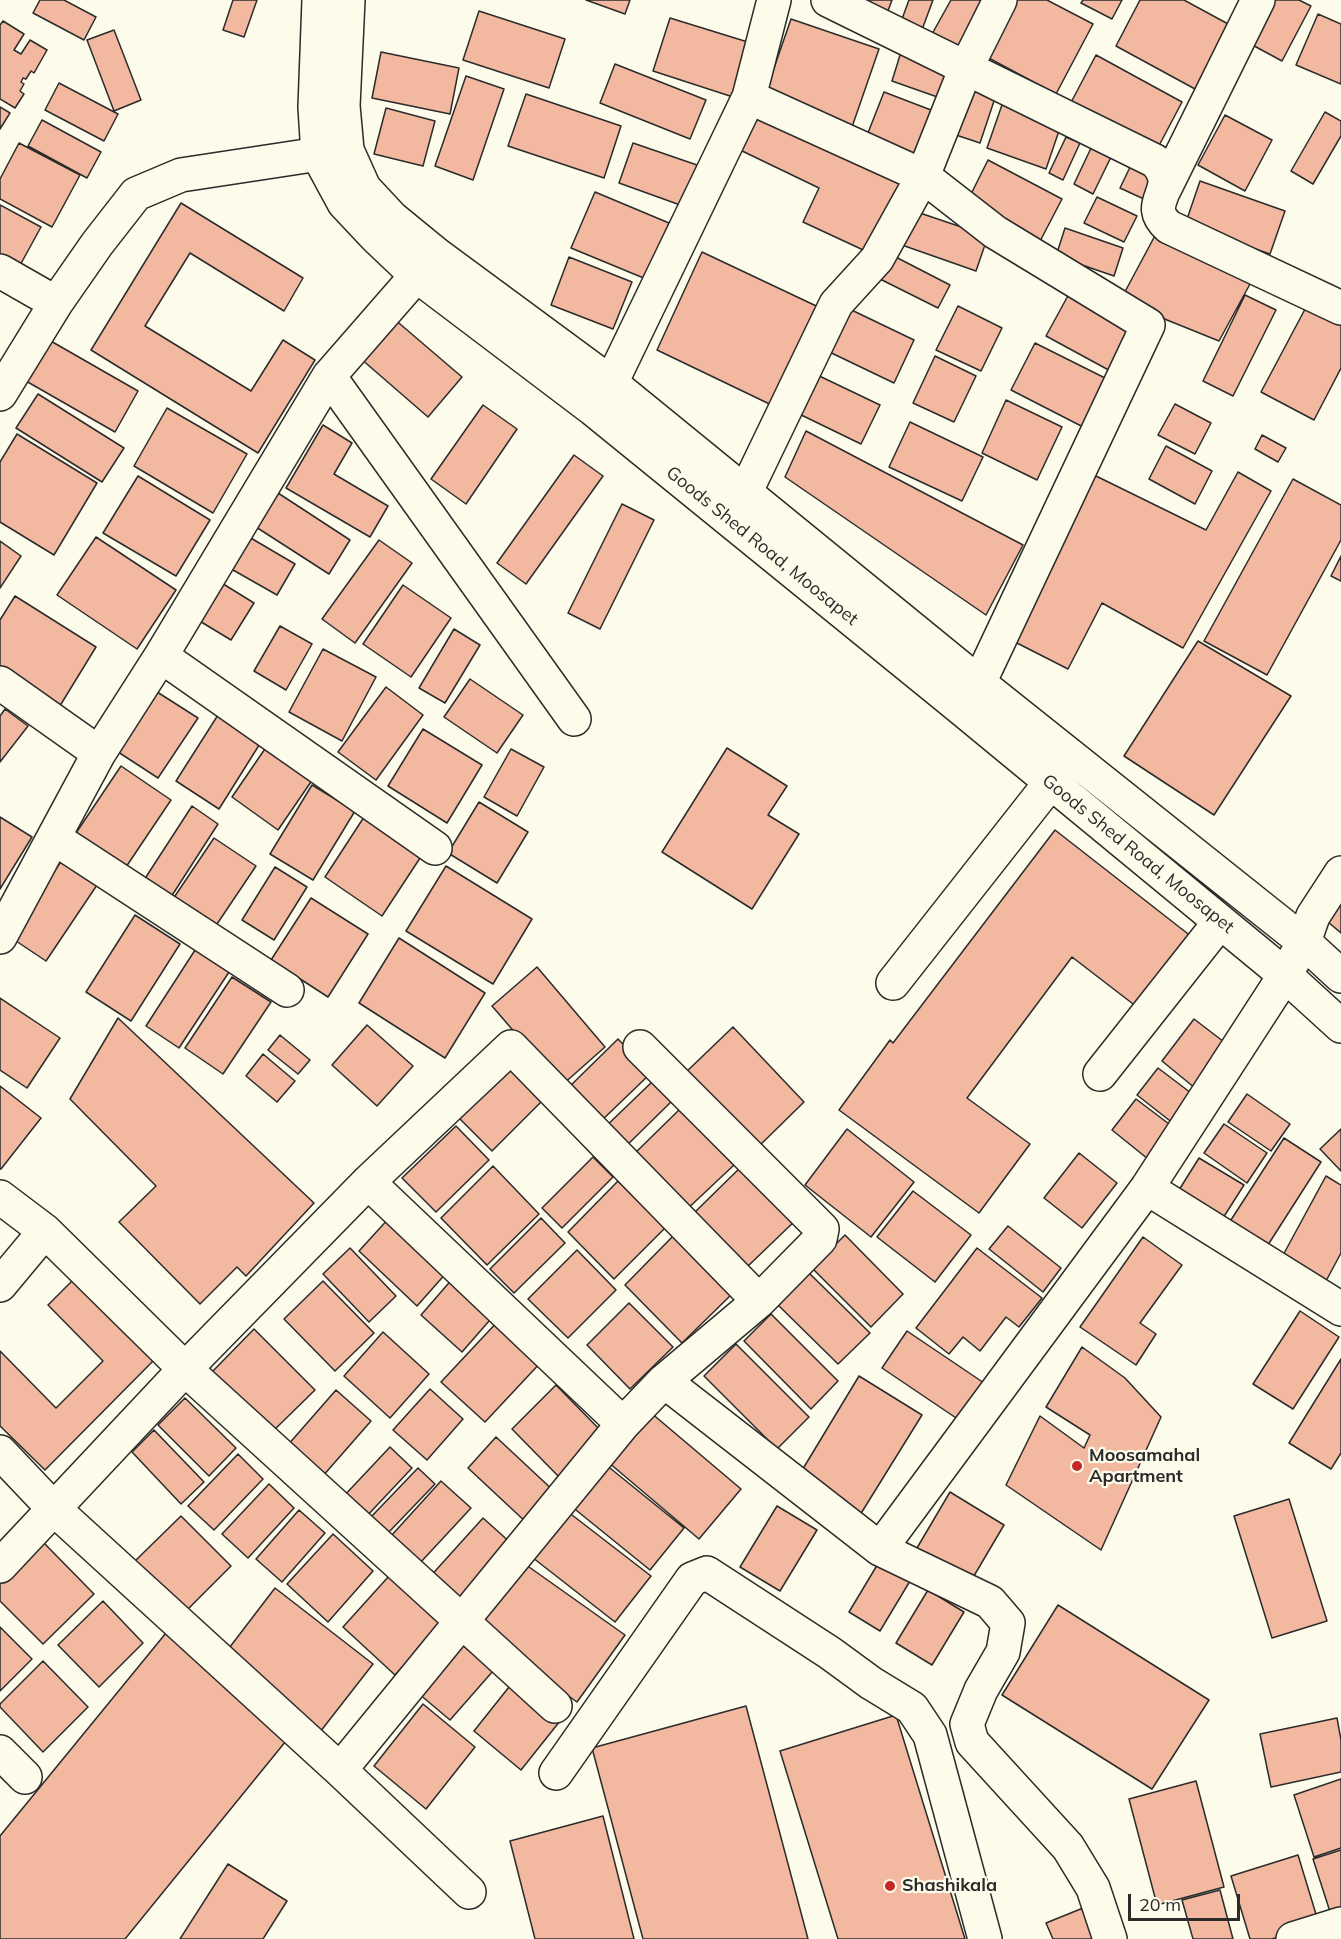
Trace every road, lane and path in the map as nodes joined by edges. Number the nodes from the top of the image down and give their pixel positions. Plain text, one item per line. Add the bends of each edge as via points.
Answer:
1 (319, 0) edge
2 (348, 0) edge
3 (774, 0) edge
4 (828, 0) edge
5 (1000, 0) edge
6 (1258, 0) edge
7 (966, 68) junction
8 (748, 97) junction
9 (333, 152) junction
10 (923, 176) junction
11 (1164, 190) junction
12 (426, 264) junction
13 (0, 271) edge
14 (56, 303) junction
15 (1341, 308) edge
16 (329, 376) junction
17 (611, 383) junction
18 (0, 394) edge
19 (745, 493) junction
20 (161, 656) junction
21 (979, 682) junction
22 (0, 683) edge
23 (574, 720) dead end
24 (99, 753) junction
25 (1051, 782) junction
26 (54, 838) junction
27 (435, 848) dead end
28 (1341, 873) edge
29 (1220, 922) junction
30 (0, 937) edge
31 (1304, 942) junction
32 (1285, 975) junction
33 (1341, 976) edge
34 (893, 983) dead end
35 (287, 990) dead end
36 (1341, 1026) edge
37 (640, 1047) dead end
38 (1100, 1074) dead end
39 (368, 1182) junction
40 (1148, 1188) junction
41 (0, 1197) edge
42 (45, 1231) junction
43 (0, 1285) edge
44 (759, 1300) junction
45 (1341, 1309) edge
46 (185, 1369) junction
47 (664, 1381) junction
48 (624, 1424) junction
49 (0, 1452) edge
50 (53, 1508) junction
51 (880, 1549) junction
52 (0, 1566) edge
53 (461, 1622) junction
54 (555, 1706) dead end
55 (0, 1752) edge
56 (340, 1770) junction
57 (556, 1773) dead end
58 (25, 1777) dead end
59 (469, 1892) dead end
60 (1341, 1924) edge
61 (986, 1939) edge
62 (1110, 1939) edge
63 (1293, 1939) edge

1 - 9 street, Goods Shed Road, Moosapet via 315,107
2 - 9 street, Goods Shed Road, Moosapet via 343,106
3 - 8 street
4 - 7 street
5 - 7 street
6 - 11 street
7 - 10 street
7 - 11 street via 1155,160 1165,170
8 - 10 street
8 - 17 street
9 - 12 street, Goods Shed Road, Moosapet via 392,218
9 - 14 street via 182,175 136,194
10 - 19 street via 877,259 836,304
10 - 21 street via 995,232 1148,325
11 - 15 street via 1158,207 1160,219 1169,227
12 - 16 street
12 - 17 street, Goods Shed Road, Moosapet
12 - 25 street, Goods Shed Road, Moosapet via 602,416
13 - 14 street
14 - 18 street
16 - 20 street
16 - 23 street
17 - 19 street, Goods Shed Road, Moosapet
19 - 21 street, Goods Shed Road, Moosapet
20 - 24 street
20 - 27 street
21 - 31 street, Goods Shed Road, Moosapet
22 - 24 street
24 - 26 street
25 - 29 street, Goods Shed Road, Moosapet
25 - 34 street
26 - 30 street
26 - 35 street
28 - 31 street via 1313,916
29 - 32 street, Goods Shed Road, Moosapet
29 - 38 street
31 - 32 street
31 - 33 street, Goods Shed Road, Moosapet
32 - 36 street, Goods Shed Road, Moosapet
32 - 40 street
37 - 44 street via 822,1229 815,1245
39 - 44 street via 511,1047
39 - 46 street
39 - 48 street
40 - 45 street
40 - 51 street
41 - 42 street
42 - 43 street
42 - 46 street
44 - 47 street
46 - 50 street
46 - 53 street
47 - 48 street
47 - 51 street
48 - 53 street
49 - 50 street
50 - 52 street
50 - 56 street
51 - 62 street via 990,1602 1008,1623 1003,1652 967,1724 972,1743 1068,1847 1093,1888
53 - 54 street
53 - 56 street
55 - 58 street
56 - 59 street
57 - 61 street via 692,1579 707,1573 912,1708 930,1735
60 - 63 street

